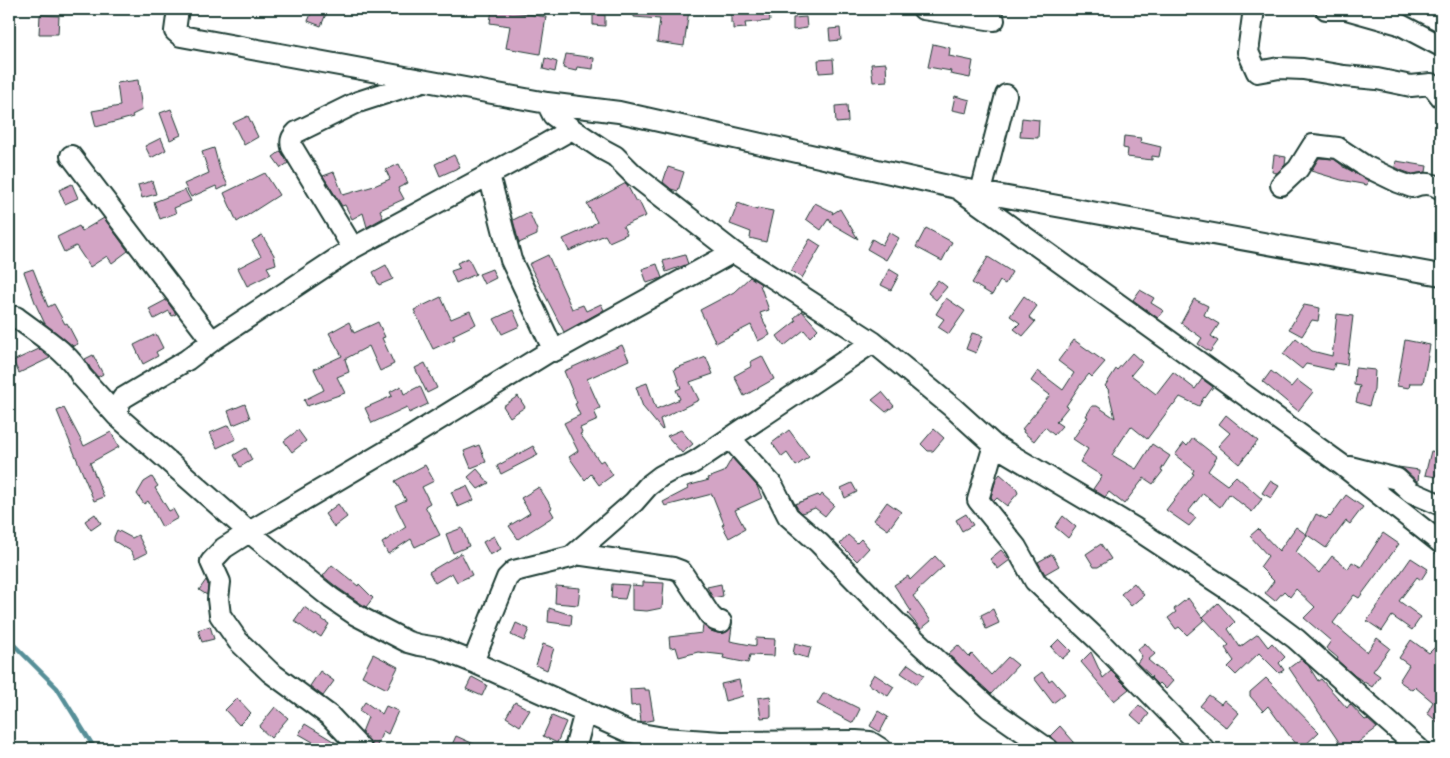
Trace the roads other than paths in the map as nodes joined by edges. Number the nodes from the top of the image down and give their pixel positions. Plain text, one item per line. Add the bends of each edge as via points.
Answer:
1 (178, 9) edge
2 (923, 9) edge
3 (1254, 9) edge
4 (1326, 9) edge
5 (994, 20) dead end
6 (1441, 46) edge
7 (424, 80) junction
8 (1006, 95) dead end
9 (1441, 97) edge
10 (547, 103) junction
11 (572, 129) junction
12 (71, 156) dead end
13 (489, 175) junction
14 (1281, 185) dead end
15 (1441, 189) edge
16 (979, 197) junction
17 (353, 248) junction
18 (733, 252) junction
19 (1441, 275) edge
20 (16, 317) dead end
21 (212, 341) junction
22 (873, 342) junction
23 (554, 351) junction
24 (117, 416) junction
25 (731, 439) junction
26 (994, 446) junction
27 (1342, 465) junction
28 (1441, 505) edge
29 (250, 532) junction
30 (1441, 544) edge
31 (576, 554) junction
32 (721, 622) dead end
33 (473, 662) junction
34 (585, 712) junction
35 (361, 749) edge
36 (575, 749) edge
37 (881, 749) edge
38 (1048, 749) edge
39 (1204, 749) edge
40 (1419, 749) edge

1 - 7 street via 175,31 181,36
2 - 5 street
3 - 9 street via 1248,52 1257,72 1303,69 1411,86 1431,84
4 - 6 street via 1346,9 1399,24
7 - 10 street
7 - 17 street via 358,102 292,137 292,148
8 - 16 street
10 - 11 street via 553,115
10 - 16 street via 619,112 958,188
11 - 13 street
11 - 18 street via 615,156 634,175
12 - 21 street
13 - 17 street
13 - 23 street via 511,260
14 - 15 street via 1298,169 1313,145 1338,148 1365,166 1412,187 1422,183
16 - 19 street
16 - 27 street
17 - 21 street
18 - 22 street
18 - 23 street
20 - 24 street via 64,354
21 - 24 street via 187,360 123,398
22 - 25 street
22 - 26 street
23 - 29 street
24 - 29 street
25 - 31 street via 689,465 661,476
25 - 38 street via 773,486 788,516 898,624 989,708
26 - 39 street via 978,500 1016,547 1035,581 1097,639
26 - 40 street via 1133,527 1244,600 1296,638
27 - 28 street via 1397,479 1411,492
27 - 30 street
29 - 33 street via 356,615 408,642 438,648
29 - 35 street via 224,548 211,562 220,582 220,615 258,662 330,716
31 - 32 street via 681,571 710,615
31 - 33 street via 510,574
33 - 34 street
34 - 36 street
34 - 37 street via 629,732 664,738 721,742 856,741 870,742

